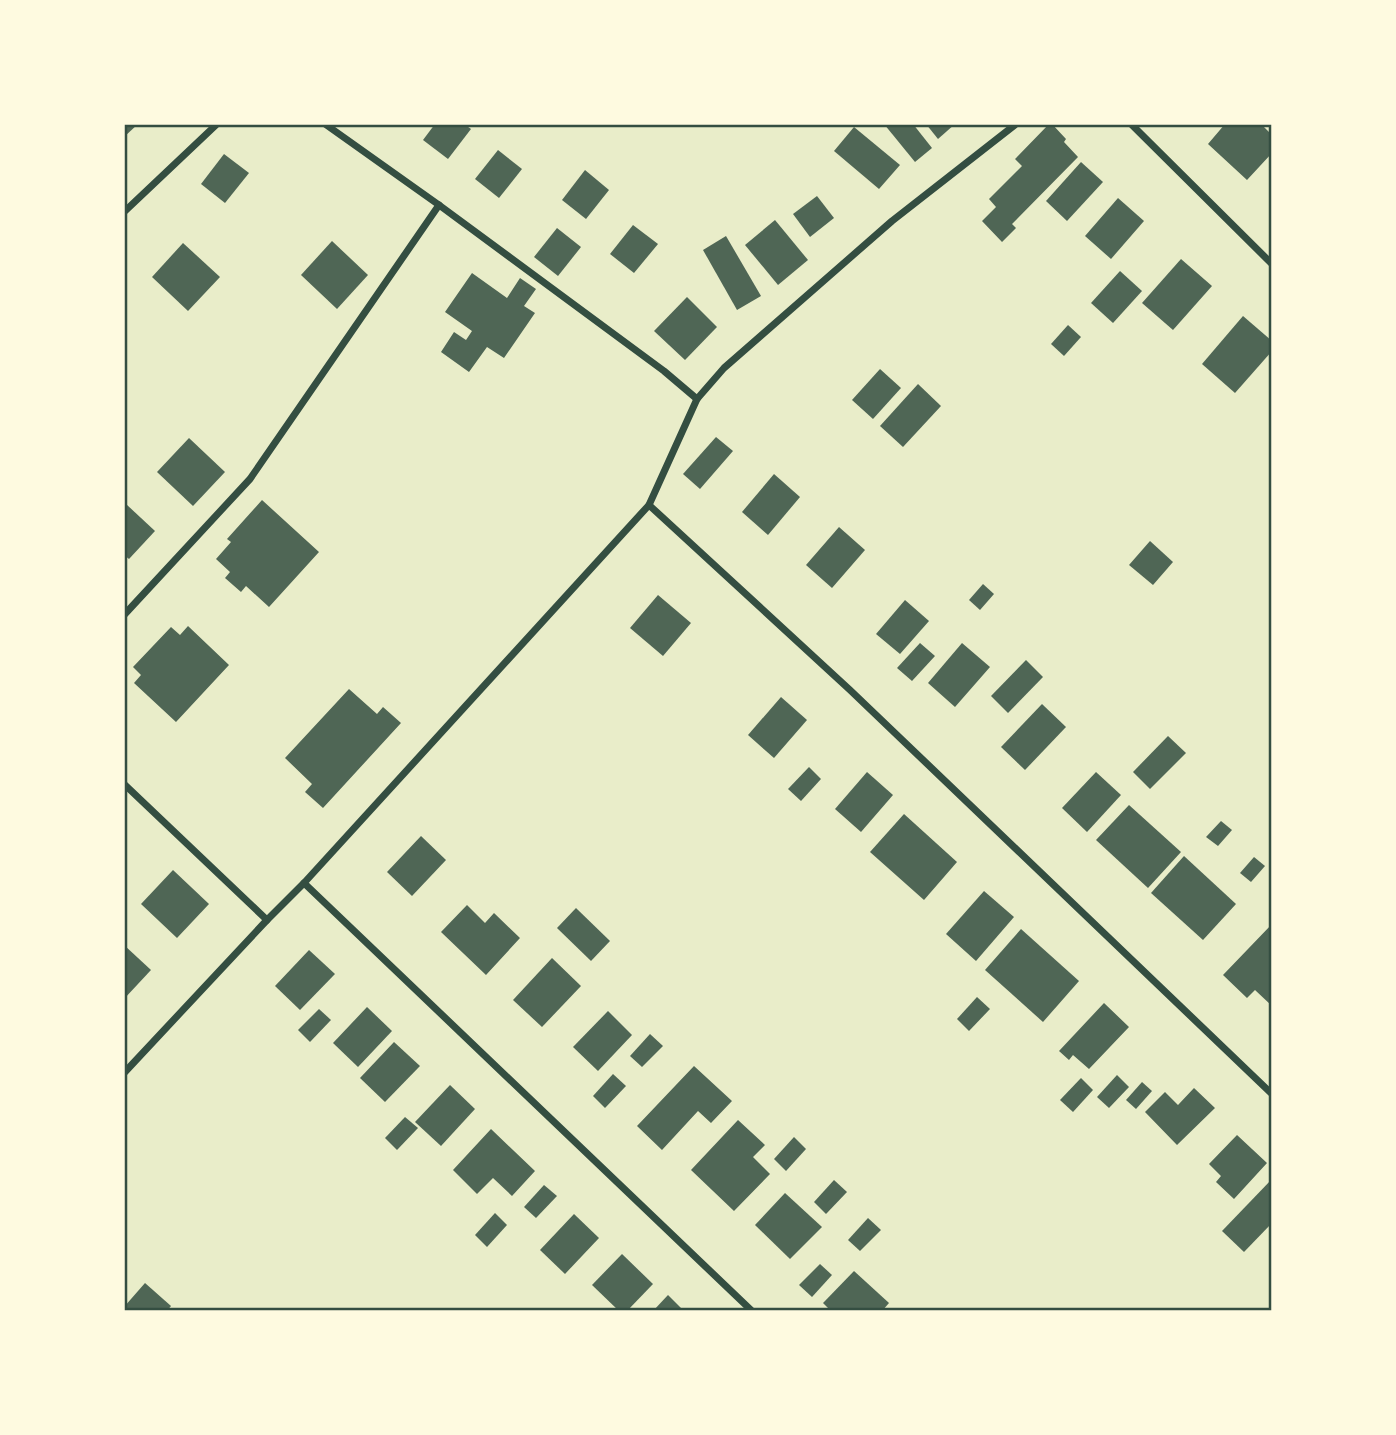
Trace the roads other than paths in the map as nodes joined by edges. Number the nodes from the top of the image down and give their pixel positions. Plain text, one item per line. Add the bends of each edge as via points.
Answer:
1 (218, 124) edge
2 (325, 124) edge
3 (1016, 124) edge
4 (1130, 124) edge
5 (439, 205) junction
6 (124, 212) edge
7 (1272, 264) edge
8 (697, 399) junction
9 (649, 506) junction
10 (124, 615) edge
11 (124, 784) edge
12 (304, 883) junction
13 (267, 920) junction
14 (124, 1073) edge
15 (1272, 1094) edge
16 (752, 1311) edge

1 - 6 street
2 - 5 street
3 - 8 street via 892,220 724,368
4 - 7 street
5 - 8 street
5 - 10 street via 250,479
8 - 9 street
9 - 12 street
9 - 15 street
11 - 13 street
12 - 13 street
12 - 16 street
13 - 14 street

